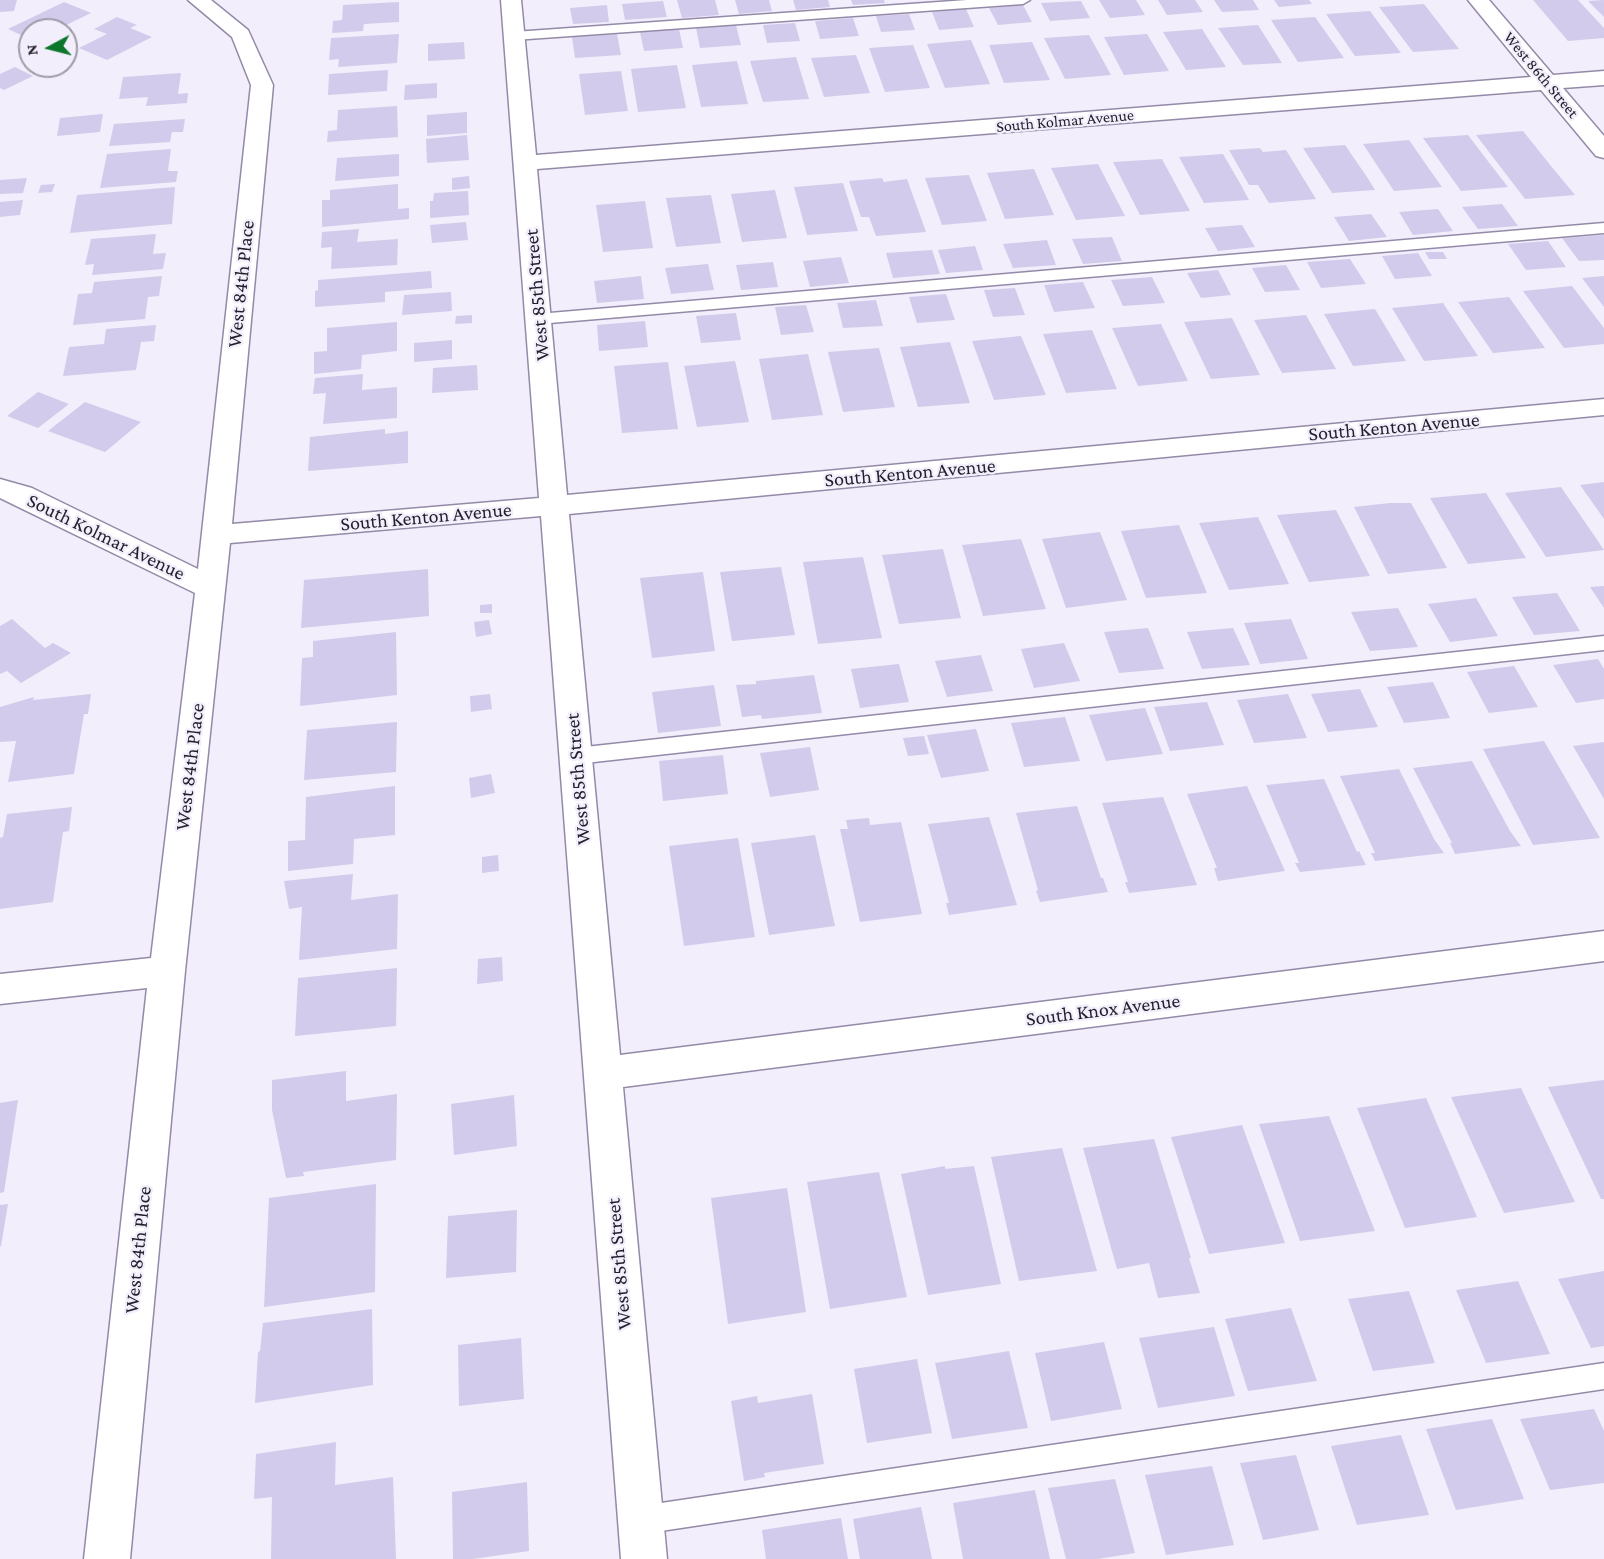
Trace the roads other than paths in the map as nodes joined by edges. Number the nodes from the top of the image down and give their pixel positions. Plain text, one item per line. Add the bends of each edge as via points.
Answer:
1 (198, 0) edge
2 (511, 0) edge
3 (1023, 0) edge
4 (1478, 0) edge
5 (514, 36) junction
6 (1604, 78) edge
7 (1547, 83) junction
8 (1604, 151) edge
9 (525, 163) junction
10 (1604, 228) edge
11 (538, 319) junction
12 (1604, 407) edge
13 (0, 488) edge
14 (554, 506) junction
15 (216, 535) junction
16 (211, 588) junction
17 (1604, 642) edge
18 (576, 756) junction
19 (1604, 946) edge
20 (167, 971) junction
21 (0, 989) edge
22 (603, 1073) junction
23 (1604, 1376) edge
24 (641, 1520) junction
25 (107, 1559) edge
26 (644, 1559) edge

1 - 15 street, West 84th Place via 241,34 262,85
2 - 5 street, West 85th Street
3 - 5 lane
4 - 7 street, West 86th Street
5 - 9 street, West 85th Street
6 - 7 street, South Kolmar Avenue
7 - 8 street, West 86th Street
7 - 9 street, South Kolmar Avenue
9 - 11 street, West 85th Street
10 - 11 lane
11 - 14 street, West 85th Street
12 - 14 street, South Kenton Avenue
13 - 16 street, South Kolmar Avenue via 22,495
14 - 15 street, South Kenton Avenue
14 - 18 street, West 85th Street
15 - 16 street, West 84th Place
16 - 20 street, West 84th Place
17 - 18 lane
18 - 22 street, West 85th Street
19 - 22 street, South Knox Avenue
20 - 21 street
20 - 25 street, West 84th Place
22 - 24 street, West 85th Street
23 - 24 lane
24 - 26 street, West 85th Street

